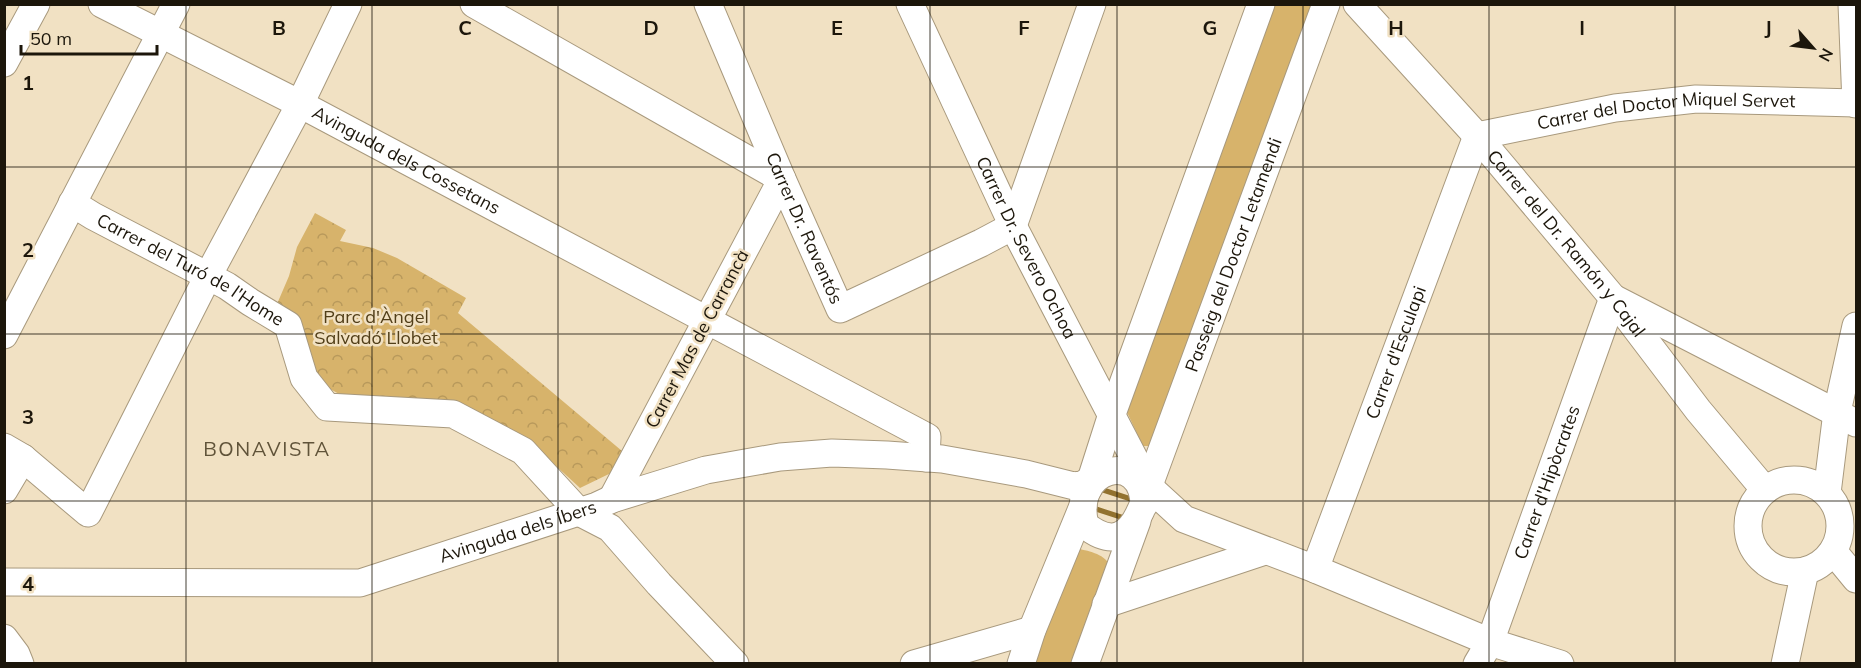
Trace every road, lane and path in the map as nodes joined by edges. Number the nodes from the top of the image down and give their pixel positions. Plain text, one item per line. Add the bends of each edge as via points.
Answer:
1 (36, 4) edge
2 (102, 4) edge
3 (176, 4) edge
4 (348, 4) edge
5 (474, 4) edge
6 (708, 4) edge
7 (910, 4) edge
8 (1092, 4) edge
9 (1261, 4) edge
10 (1326, 4) edge
11 (1357, 4) edge
12 (1852, 4) edge
13 (161, 34) junction
14 (4, 63) edge
15 (300, 104) junction
16 (1857, 104) edge
17 (1478, 136) junction
18 (782, 179) junction
19 (72, 203) junction
20 (1013, 226) junction
21 (208, 276) junction
22 (1613, 298) junction
23 (707, 319) junction
24 (1857, 326) edge
25 (4, 335) edge
26 (1112, 414) junction
27 (1847, 417) edge
28 (14, 453) edge
29 (926, 458) junction
30 (1026, 474) junction
31 (4, 490) edge
32 (1765, 490) junction
33 (1827, 493) junction
34 (1088, 498) junction
35 (612, 499) junction
36 (1138, 507) junction
37 (579, 512) junction
38 (1184, 519) junction
39 (1265, 550) junction
40 (1833, 551) junction
41 (1316, 569) junction
42 (1805, 571) junction
43 (1857, 579) edge
44 (4, 582) edge
45 (1106, 604) junction
46 (1032, 630) junction
47 (4, 638) edge
48 (1484, 653) edge
49 (20, 663) edge
50 (735, 663) edge
51 (914, 663) edge
52 (1021, 663) edge
53 (1085, 663) edge
54 (1560, 663) edge
55 (1785, 663) edge

1 - 14 street
2 - 13 street, Avinguda dels Cossetans
3 - 13 street
4 - 15 street
5 - 18 street
6 - 18 street, Carrer Dr. Raventós
7 - 20 street, Carrer Dr. Severo Ochoa
8 - 20 street
9 - 26 street
10 - 36 street, Passeig del Doctor Letamendi
11 - 17 street, Carrer del Dr. Ramón y Cajal
12 - 16 street
13 - 15 street, Avinguda dels Cossetans
13 - 19 street
15 - 21 street
15 - 23 street, Avinguda dels Cossetans
16 - 17 street, Carrer del Doctor Miquel Servet via 1696,99 1615,108
17 - 22 street, Carrer del Dr. Ramón y Cajal
17 - 41 street, Carrer d'Esculapi
18 - 20 street, Carrer Dr. Raventós via 840,309
18 - 23 street, Carrer Mas de Carrancà
19 - 21 street, Carrer del Turó de l'Home
19 - 25 street
20 - 26 street, Carrer Dr. Severo Ochoa
21 - 28 street via 88,513
21 - 37 street, Carrer del Turó de l'Home via 288,325 304,378 327,407 453,414 523,451
22 - 27 street
22 - 32 street, Carrer del Dr. Ramón y Cajal
22 - 48 street, Carrer d'Hipòcrates
23 - 29 street, Avinguda dels Cossetans via 927,437
23 - 35 street, Carrer Mas de Carrancà
24 - 27 street
26 - 34 street
26 - 36 street, Carrer Dr. Severo Ochoa
27 - 33 street
28 - 31 street
29 - 30 street, Avinguda dels Íbers
29 - 35 street, Avinguda dels Íbers via 831,453 780,457 706,470
30 - 34 street
30 - 34 street, Avinguda dels Íbers via 1082,485
32 - 33 street via 1782,480 1798,479 1814,483
32 - 42 street via 1749,512 1751,546 1774,568 1790,573
33 - 40 street via 1840,519
34 - 36 street, Avinguda dels Íbers via 1110,471 1121,471
34 - 36 street via 1094,533 1105,537 1119,536
34 - 46 street
35 - 37 street, Avinguda dels Íbers
36 - 38 street
36 - 38 street via 1147,520
36 - 45 street, Passeig del Doctor Letamendi
37 - 44 street, Avinguda dels Íbers via 360,584
37 - 50 street, Carrer del Turó de l'Home via 610,528
38 - 39 street
39 - 41 street
39 - 45 street
40 - 42 street via 1820,564
40 - 43 street
41 - 48 street
42 - 55 street
45 - 53 street, Passeig del Doctor Letamendi
46 - 51 street
46 - 52 street
47 - 49 street
48 - 54 street

